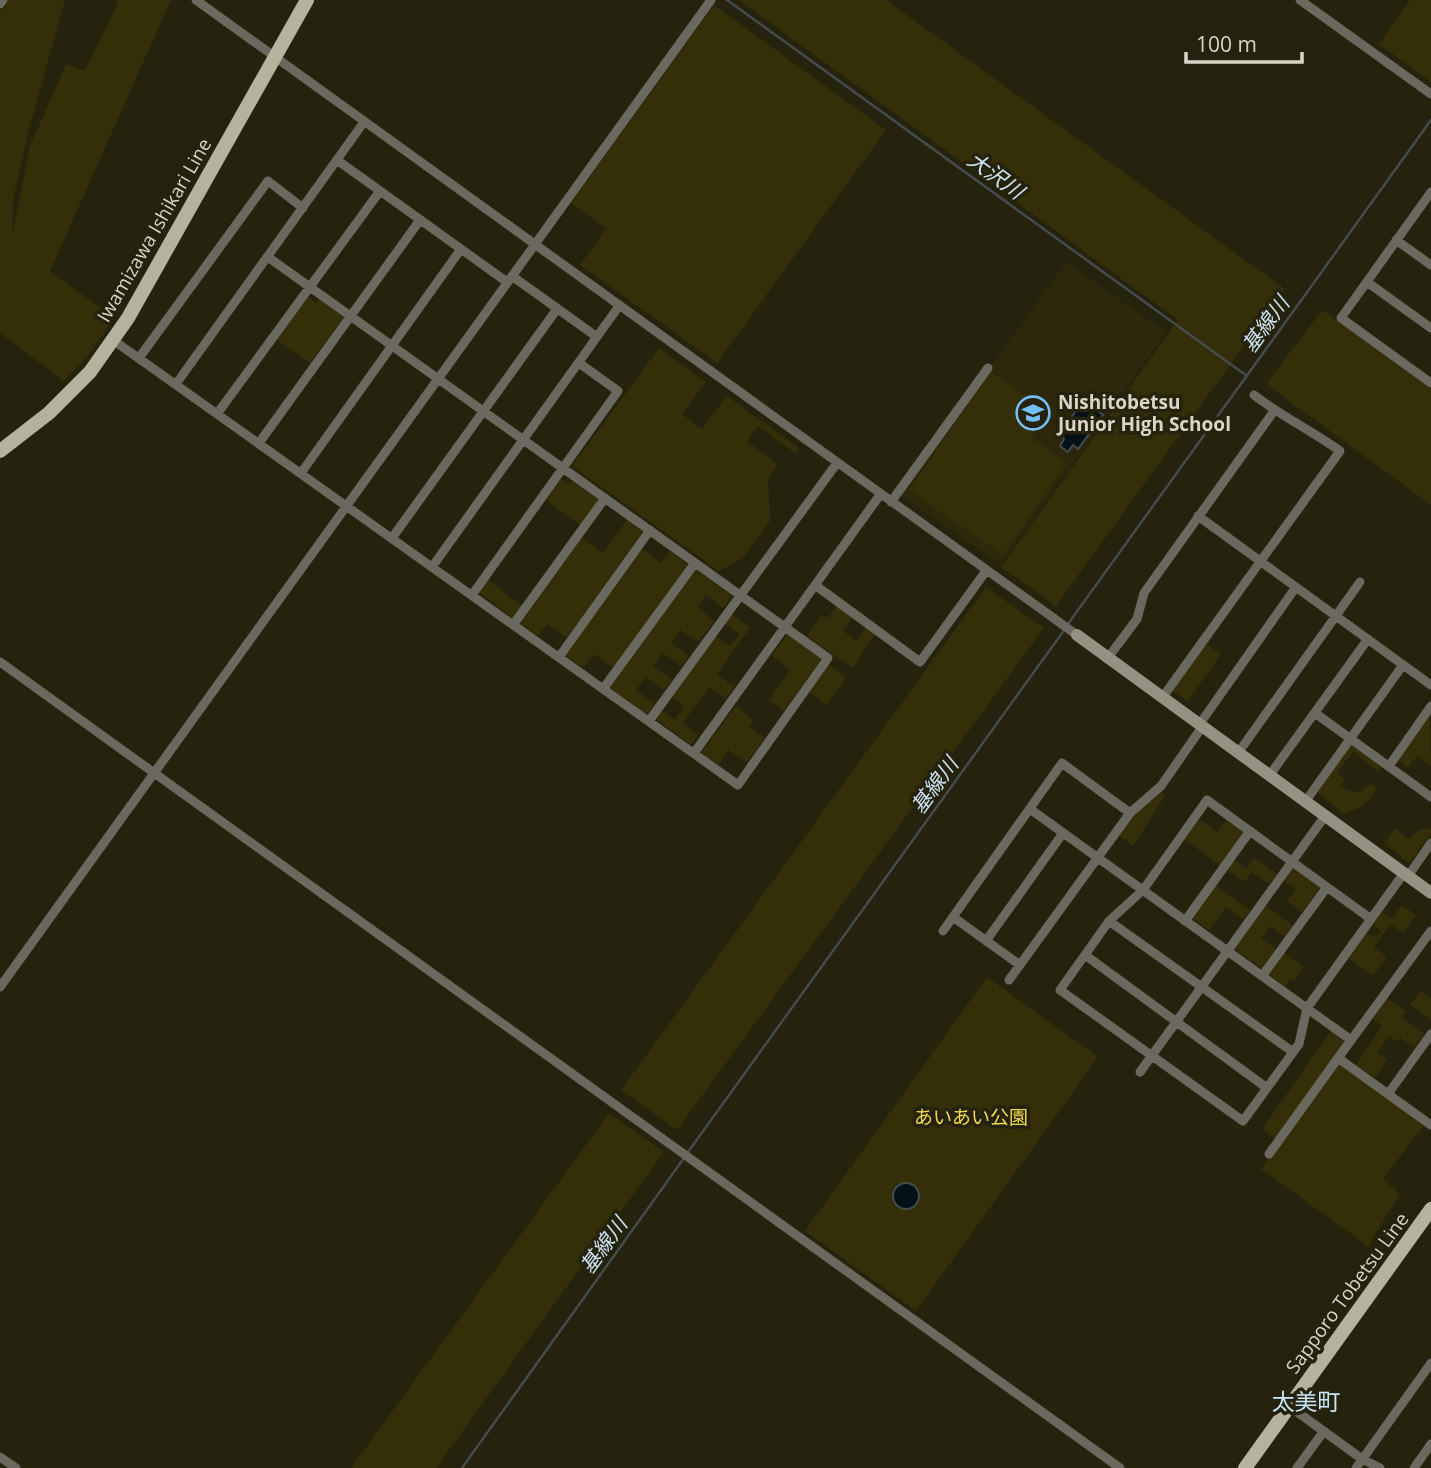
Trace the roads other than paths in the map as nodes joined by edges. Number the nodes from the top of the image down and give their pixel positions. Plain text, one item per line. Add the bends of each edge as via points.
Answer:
1 (196, 0) edge
2 (307, 0) edge
3 (711, 0) edge
4 (1300, 0) edge
5 (275, 58) junction
6 (1431, 94) edge
7 (364, 122) junction
8 (337, 160) junction
9 (380, 191) junction
10 (1430, 197) edge
11 (303, 208) junction
12 (420, 220) junction
13 (1396, 240) junction
14 (534, 245) junction
15 (461, 249) junction
16 (268, 257) junction
17 (1431, 265) edge
18 (509, 279) junction
19 (1367, 282) junction
20 (310, 287) junction
21 (619, 306) junction
22 (557, 309) junction
23 (351, 316) junction
24 (1431, 328) edge
25 (597, 337) junction
26 (113, 340) junction
27 (392, 345) junction
28 (139, 358) junction
29 (579, 363) junction
30 (988, 368) dead end
31 (438, 379) junction
32 (1431, 383) edge
33 (176, 384) junction
34 (1254, 395) dead end
35 (483, 411) junction
36 (1274, 411) junction
37 (217, 414) junction
38 (523, 440) junction
39 (259, 443) junction
40 (0, 451) edge
41 (837, 463) junction
42 (562, 468) junction
43 (301, 473) junction
44 (880, 495) junction
45 (605, 498) junction
46 (891, 502) junction
47 (346, 506) junction
48 (1198, 516) junction
49 (650, 530) junction
50 (392, 538) junction
51 (1260, 561) junction
52 (695, 563) junction
53 (432, 567) junction
54 (986, 571) junction
55 (1360, 582) dead end
56 (815, 584) junction
57 (1296, 587) junction
58 (739, 594) junction
59 (472, 595) junction
60 (1336, 616) junction
61 (513, 625) junction
62 (785, 627) junction
63 (1077, 635) joint
64 (1368, 639) junction
65 (559, 657) junction
66 (1107, 659) junction
67 (0, 662) edge
68 (1403, 665) junction
69 (1431, 685) edge
70 (603, 689) junction
71 (1162, 698) junction
72 (1431, 706) edge
73 (1315, 713) junction
74 (649, 721) junction
75 (1200, 726) junction
76 (1350, 738) junction
77 (694, 753) junction
78 (1238, 753) junction
79 (1388, 766) junction
80 (155, 772) junction
81 (1269, 776) junction
82 (1431, 796) edge
83 (1305, 802) junction
84 (1030, 809) junction
85 (1130, 813) junction
86 (1325, 816) junction
87 (1250, 831) junction
88 (1063, 833) junction
89 (1431, 843) edge
90 (1097, 857) junction
91 (1292, 862) junction
92 (1406, 874) junction
93 (1327, 887) junction
94 (1143, 890) junction
95 (1431, 893) edge
96 (953, 917) junction
97 (1371, 919) junction
98 (1109, 920) junction
99 (1185, 921) junction
100 (943, 931) dead end
101 (1431, 931) edge
102 (986, 941) junction
103 (1227, 951) junction
104 (1084, 955) junction
105 (1020, 965) junction
106 (1262, 976) junction
107 (1009, 980) dead end
108 (0, 987) edge
109 (1201, 987) junction
110 (1307, 1008) junction
111 (1176, 1021) junction
112 (1431, 1034) edge
113 (1351, 1040) junction
114 (1293, 1052) junction
115 (1152, 1055) junction
116 (1338, 1058) junction
117 (1140, 1072) dead end
118 (1267, 1088) junction
119 (1388, 1094) junction
120 (1431, 1125) edge
121 (1269, 1154) dead end
122 (1431, 1209) edge
123 (1431, 1363) edge
124 (1289, 1406) junction
125 (1324, 1431) junction
126 (1431, 1444) edge
127 (0, 1457) edge
128 (1362, 1459) junction
129 (16, 1468) edge
130 (1120, 1468) edge
131 (1245, 1468) edge
132 (1297, 1468) edge
133 (1356, 1468) edge
134 (1380, 1468) edge
135 (1414, 1468) edge

1 - 5 street
2 - 5 main road, Iwamizawa Ishikari Line
3 - 14 street
4 - 6 street
5 - 7 street
5 - 26 main road, Iwamizawa Ishikari Line
7 - 8 street
7 - 14 street
8 - 9 street
8 - 11 street
9 - 12 street
9 - 20 street
10 - 13 street
11 - 16 street
11 - 28 street via 268,181
12 - 15 street
12 - 23 street
13 - 17 street
13 - 19 street
14 - 18 street
14 - 21 street
15 - 18 street
15 - 27 street
16 - 20 street
16 - 33 street
18 - 22 street
18 - 31 street
19 - 24 street
19 - 32 street via 1341,318
20 - 23 street
20 - 37 street
21 - 25 street
21 - 41 street
22 - 25 street
22 - 35 street
23 - 27 street
23 - 39 street
25 - 29 street
26 - 28 street
26 - 40 main road, Iwamizawa Ishikari Line via 57,405
27 - 31 street
27 - 43 street
28 - 33 street
29 - 38 street
29 - 42 street via 618,391
30 - 46 street
31 - 35 street
31 - 47 street
33 - 37 street
34 - 36 street
35 - 38 street
35 - 50 street
36 - 48 street
36 - 51 street via 1340,451
37 - 39 street
38 - 42 street
38 - 53 street
39 - 43 street
41 - 44 street
41 - 58 street
42 - 45 street
42 - 59 street
43 - 47 street
44 - 46 street
44 - 56 street
45 - 49 street
45 - 61 street
46 - 54 street
47 - 50 street
47 - 80 street
48 - 51 street
48 - 66 street via 1144,593 1137,619
49 - 52 street
49 - 65 street
50 - 53 street
51 - 57 street
51 - 71 street
52 - 58 street
52 - 70 street
53 - 59 street
54 - 56 street via 920,662
54 - 63 street
55 - 60 street
56 - 62 street
57 - 60 street
57 - 75 street
58 - 62 street
58 - 74 street
59 - 61 street
60 - 64 street
60 - 78 street
61 - 65 street
62 - 77 street
62 - 77 street via 828,658 738,785
63 - 66 street
64 - 68 street
64 - 73 street
65 - 70 street
66 - 71 street
67 - 80 street
68 - 69 street
68 - 76 street
70 - 74 street
71 - 75 street
72 - 79 street
73 - 76 street
73 - 81 street
74 - 77 street
75 - 78 street
75 - 85 street via 1161,786
76 - 79 street
76 - 83 street
78 - 81 street
79 - 82 street
80 - 108 street
80 - 130 street
81 - 83 street
83 - 86 street
84 - 85 street via 1062,763
84 - 88 street
84 - 96 street
85 - 90 street
86 - 91 street
86 - 92 street
87 - 91 street
87 - 94 street via 1208,800
87 - 99 street
88 - 90 street
88 - 102 street
89 - 92 street
90 - 94 street
90 - 105 street
91 - 93 street
91 - 103 street
92 - 95 street
92 - 97 street
93 - 97 street
93 - 106 street
94 - 98 street
94 - 99 street
96 - 100 street
96 - 102 street
97 - 110 street
98 - 104 street
98 - 109 street
99 - 103 street
101 - 113 street
102 - 105 street
103 - 106 street
103 - 109 street
104 - 111 street
104 - 115 street via 1060,990
105 - 107 street
106 - 110 street
109 - 111 street
109 - 114 street
110 - 113 street
110 - 114 street
111 - 115 street
111 - 118 street
112 - 119 street
113 - 116 street
114 - 118 street
115 - 117 street
115 - 118 street via 1243,1121
116 - 119 street
116 - 121 street
119 - 120 street
122 - 124 main road, Sapporo Tobetsu Line
123 - 128 street
124 - 125 street
124 - 131 main road, Sapporo Tobetsu Line
125 - 128 street
125 - 132 street
126 - 135 street
127 - 129 street
128 - 133 street
128 - 134 street

